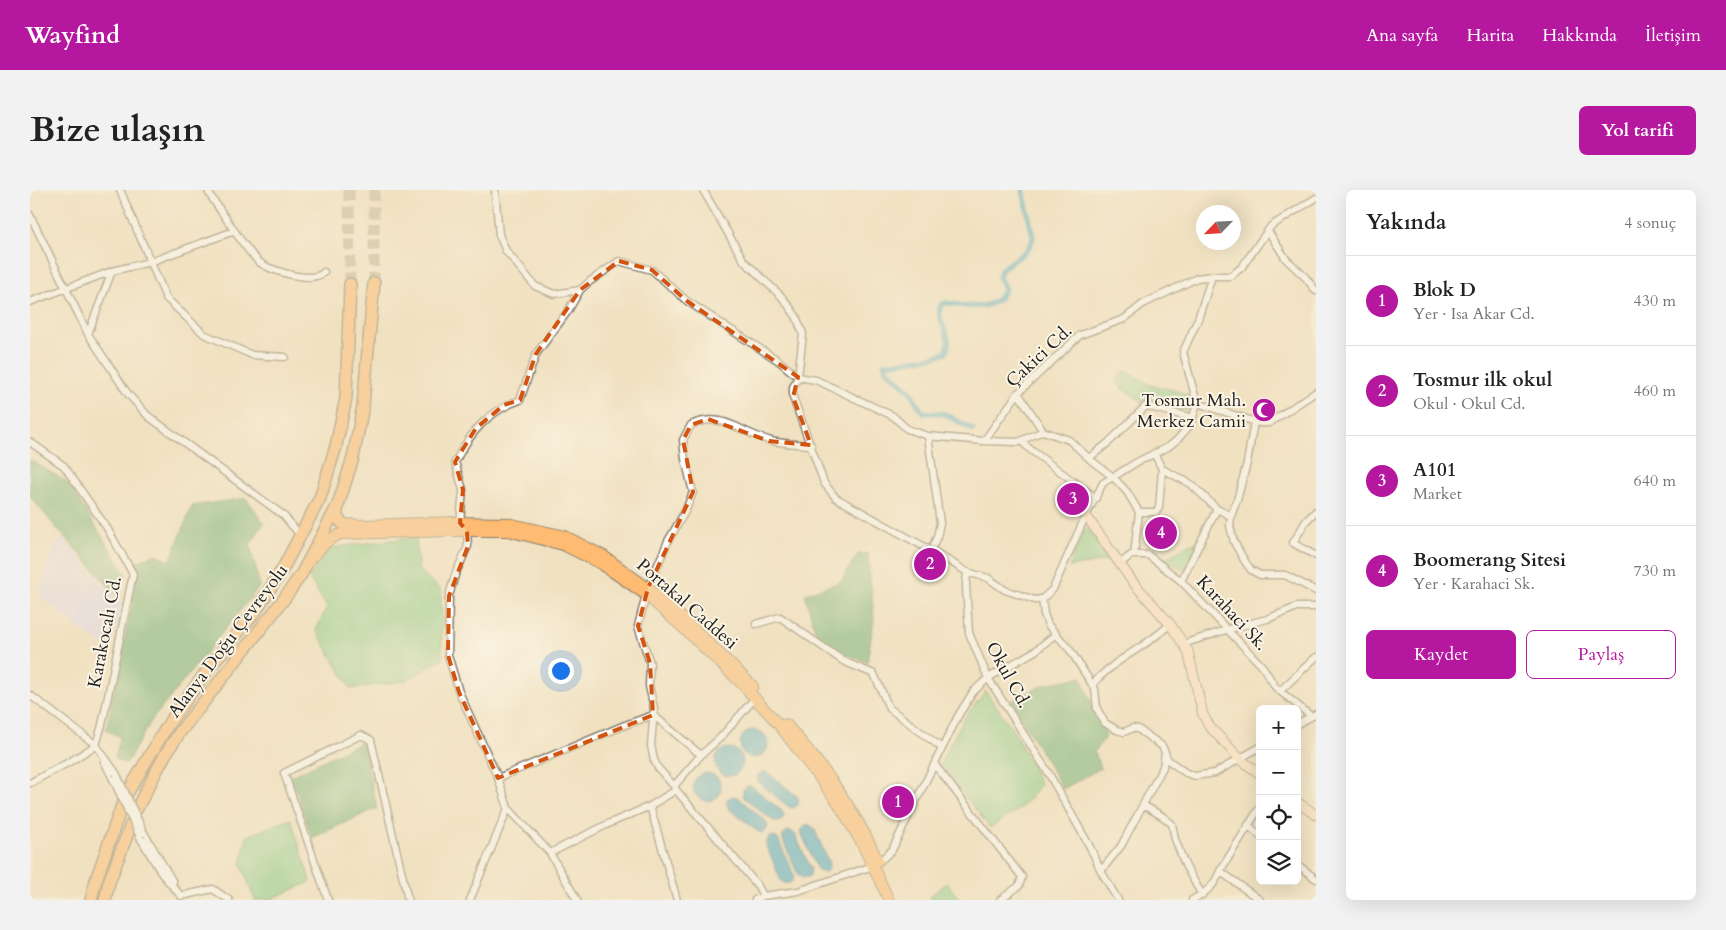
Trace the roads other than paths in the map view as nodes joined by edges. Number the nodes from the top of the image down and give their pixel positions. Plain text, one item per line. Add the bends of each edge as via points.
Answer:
1 (120, 190) edge
2 (208, 190) edge
3 (495, 190) edge
4 (703, 190) edge
5 (1316, 198) edge
6 (30, 215) edge
7 (234, 230) junction
8 (1268, 231) junction
9 (150, 262) junction
10 (112, 271) junction
11 (324, 272) dead end
12 (1212, 276) junction
13 (374, 283) tunnel mouth
14 (350, 284) tunnel mouth
15 (65, 288) junction
16 (580, 290) junction
17 (1316, 291) edge
18 (30, 302) edge
19 (88, 334) junction
20 (285, 357) dead end
21 (798, 377) junction
22 (1316, 392) edge
23 (1018, 393) junction
24 (1197, 403) junction
25 (1193, 418) junction
26 (1254, 422) junction
27 (1043, 431) junction
28 (928, 436) junction
29 (1021, 440) junction
30 (984, 441) junction
31 (30, 442) edge
32 (811, 445) junction
33 (1154, 453) junction
34 (1089, 458) junction
35 (1162, 469) junction
36 (1113, 477) junction
37 (1096, 498) junction
38 (338, 505) junction
39 (1217, 509) junction
40 (1139, 512) junction
41 (1316, 512) edge
42 (1230, 516) junction
43 (1087, 517) junction
44 (464, 527) junction
45 (342, 529) junction
46 (300, 536) junction
47 (931, 550) junction
48 (1134, 555) junction
49 (1316, 556) edge
50 (1120, 564) junction
51 (967, 572) junction
52 (302, 573) junction
53 (1181, 581) junction
54 (1316, 591) edge
55 (647, 592) junction
56 (1042, 599) junction
57 (1316, 607) edge
58 (756, 624) dead end
59 (1170, 624) junction
60 (1226, 630) junction
61 (1056, 634) junction
62 (1183, 644) junction
63 (1316, 656) edge
64 (988, 678) junction
65 (1092, 685) junction
66 (1280, 691) junction
67 (30, 695) edge
68 (758, 696) junction
69 (654, 715) junction
70 (1314, 715) edge
71 (1301, 722) edge
72 (96, 745) junction
73 (942, 748) junction
74 (1256, 749) edge
75 (1165, 752) junction
76 (701, 755) junction
77 (1240, 759) junction
78 (935, 764) junction
79 (1256, 771) edge
80 (498, 778) junction
81 (30, 783) edge
82 (675, 788) junction
83 (128, 792) dead end
84 (122, 805) dead end
85 (1143, 805) junction
86 (1301, 805) edge
87 (650, 806) junction
88 (508, 808) junction
89 (136, 810) dead end
90 (1256, 813) edge
91 (1316, 815) edge
92 (131, 825) dead end
93 (1248, 825) junction
94 (1256, 832) edge
95 (550, 853) junction
96 (876, 864) junction
97 (1301, 867) edge
98 (1100, 871) junction
99 (1220, 871) junction
100 (1316, 879) edge
101 (1202, 895) junction
102 (787, 896) edge
103 (182, 898) edge
104 (758, 899) edge
105 (92, 900) edge
106 (105, 900) edge
107 (230, 900) edge
108 (328, 900) edge
109 (408, 900) edge
110 (470, 900) edge
111 (577, 900) edge
112 (677, 900) edge
113 (889, 900) edge
114 (896, 900) edge
115 (1000, 900) edge
116 (1118, 900) edge
117 (1192, 900) edge
118 (1260, 900) edge

1 - 9 street
2 - 7 street
3 - 16 street via 499,235 506,251 535,286 554,294
4 - 21 street via 744,261 782,297 796,316 803,334
5 - 8 street
6 - 15 street
7 - 9 street
7 - 11 street via 260,263 303,278 313,278
8 - 12 street, Çakici Cd. via 1242,267 1231,276
8 - 17 street via 1286,259
9 - 10 street
9 - 20 street via 166,298 204,334 252,355
10 - 15 street
10 - 19 street
12 - 23 street, Çakici Cd. via 1197,278 1143,304 1124,319 1080,335
12 - 24 street via 1183,352
13 - 38 highway, Alanya Doğu Çevreyolu via 363,406 353,458
14 - 46 highway, Alanya Doğu Çevreyolu via 346,398 320,498
15 - 18 street
15 - 19 street
16 - 21 street via 619,261 652,270 687,301
16 - 44 street via 536,354 520,400 504,405 476,428 455,462 463,490
19 - 46 street via 128,394 148,416 283,516
21 - 28 street via 816,380 893,416 907,429
21 - 32 street via 793,397
22 - 26 street via 1269,423
23 - 27 street
23 - 30 street, Çakici Cd.
24 - 25 street
24 - 26 street
25 - 33 street via 1178,440
25 - 34 street via 1146,406
26 - 42 street via 1247,463
27 - 29 street
27 - 34 street via 1069,440
28 - 30 street
28 - 47 street via 940,523
29 - 30 street
29 - 37 street
31 - 72 street, Karakocalı Cd. via 64,466 107,528 133,574
32 - 47 street via 824,483 836,498
32 - 55 street via 769,441 727,423 708,419 691,425 683,440 693,492
33 - 35 street
33 - 36 street
34 - 36 street
35 - 39 street via 1191,484
35 - 40 street via 1159,508 1156,512
36 - 37 street via 1103,483
36 - 40 street
37 - 43 street
38 - 45 highway via 336,516
38 - 52 highway, Alanya Doğu Çevreyolu
39 - 42 street
39 - 53 street
40 - 48 street
41 - 49 street via 1306,521 1293,543
42 - 54 street via 1234,542 1251,570 1260,575 1285,575
43 - 50 street
43 - 56 street via 1053,589
44 - 45 main road, Portakal Caddesi via 366,525
44 - 55 main road, Portakal Caddesi via 507,523 565,536 604,556
44 - 80 street via 468,546 449,596 448,654 459,692
45 - 52 main road via 326,541
46 - 83 highway, Alanya Doğu Çevreyolu via 255,612 169,723
47 - 51 street
48 - 50 street
48 - 53 street, Karahaci Sk. via 1148,555
50 - 59 street
51 - 56 street via 988,578 1005,590 1035,600
51 - 64 street, Okul Cd. via 969,634
52 - 89 highway, Alanya Doğu Çevreyolu via 180,732
53 - 60 street, Karahaci Sk.
55 - 68 main road, Portakal Caddesi via 693,627
55 - 69 street via 638,626 650,663 649,686
56 - 61 street via 1048,625
57 - 60 street via 1297,607
58 - 73 street via 780,618 843,661 874,674 889,708
59 - 62 street
59 - 65 street via 1109,668
60 - 62 street
60 - 66 street, Karahaci Sk. via 1263,667
61 - 64 street via 1035,651
61 - 65 street
62 - 77 street via 1188,651 1203,715
63 - 66 street
64 - 73 street via 973,692
64 - 98 street, Okul Cd. via 1049,774 1090,846
65 - 75 street via 1097,710 1105,723 1124,732 1138,729 1162,746
66 - 70 street, Karahaci Sk.
67 - 72 street
68 - 76 street
68 - 96 main road, Portakal Caddesi via 844,796 866,835
69 - 76 street
69 - 80 street
69 - 82 street via 651,724 654,760
70 - 71 street
72 - 81 street
72 - 103 street, bridge via 162,874
73 - 78 street
74 - 77 street
75 - 77 street via 1168,760 1195,776 1215,773
75 - 85 street via 1163,767
76 - 82 street
77 - 79 street
78 - 96 street via 892,850
78 - 115 street via 1022,877 1019,886
80 - 88 street
82 - 87 street
82 - 104 street via 758,886
84 - 105 highway
85 - 98 street via 1121,846
85 - 101 street via 1172,824 1185,865
86 - 91 street
87 - 95 street
87 - 112 street
88 - 95 street
88 - 110 street
90 - 93 street
92 - 106 highway
93 - 94 street
93 - 99 street
95 - 111 street
96 - 102 street
96 - 113 main road, Portakal Caddesi
96 - 114 main road, Portakal Caddesi
97 - 100 street
98 - 116 street, Okul Cd.
99 - 101 street via 1218,879
99 - 118 street
101 - 117 street
102 - 104 street
103 - 107 street via 213,889
108 - 109 street via 284,773 361,735 372,740

